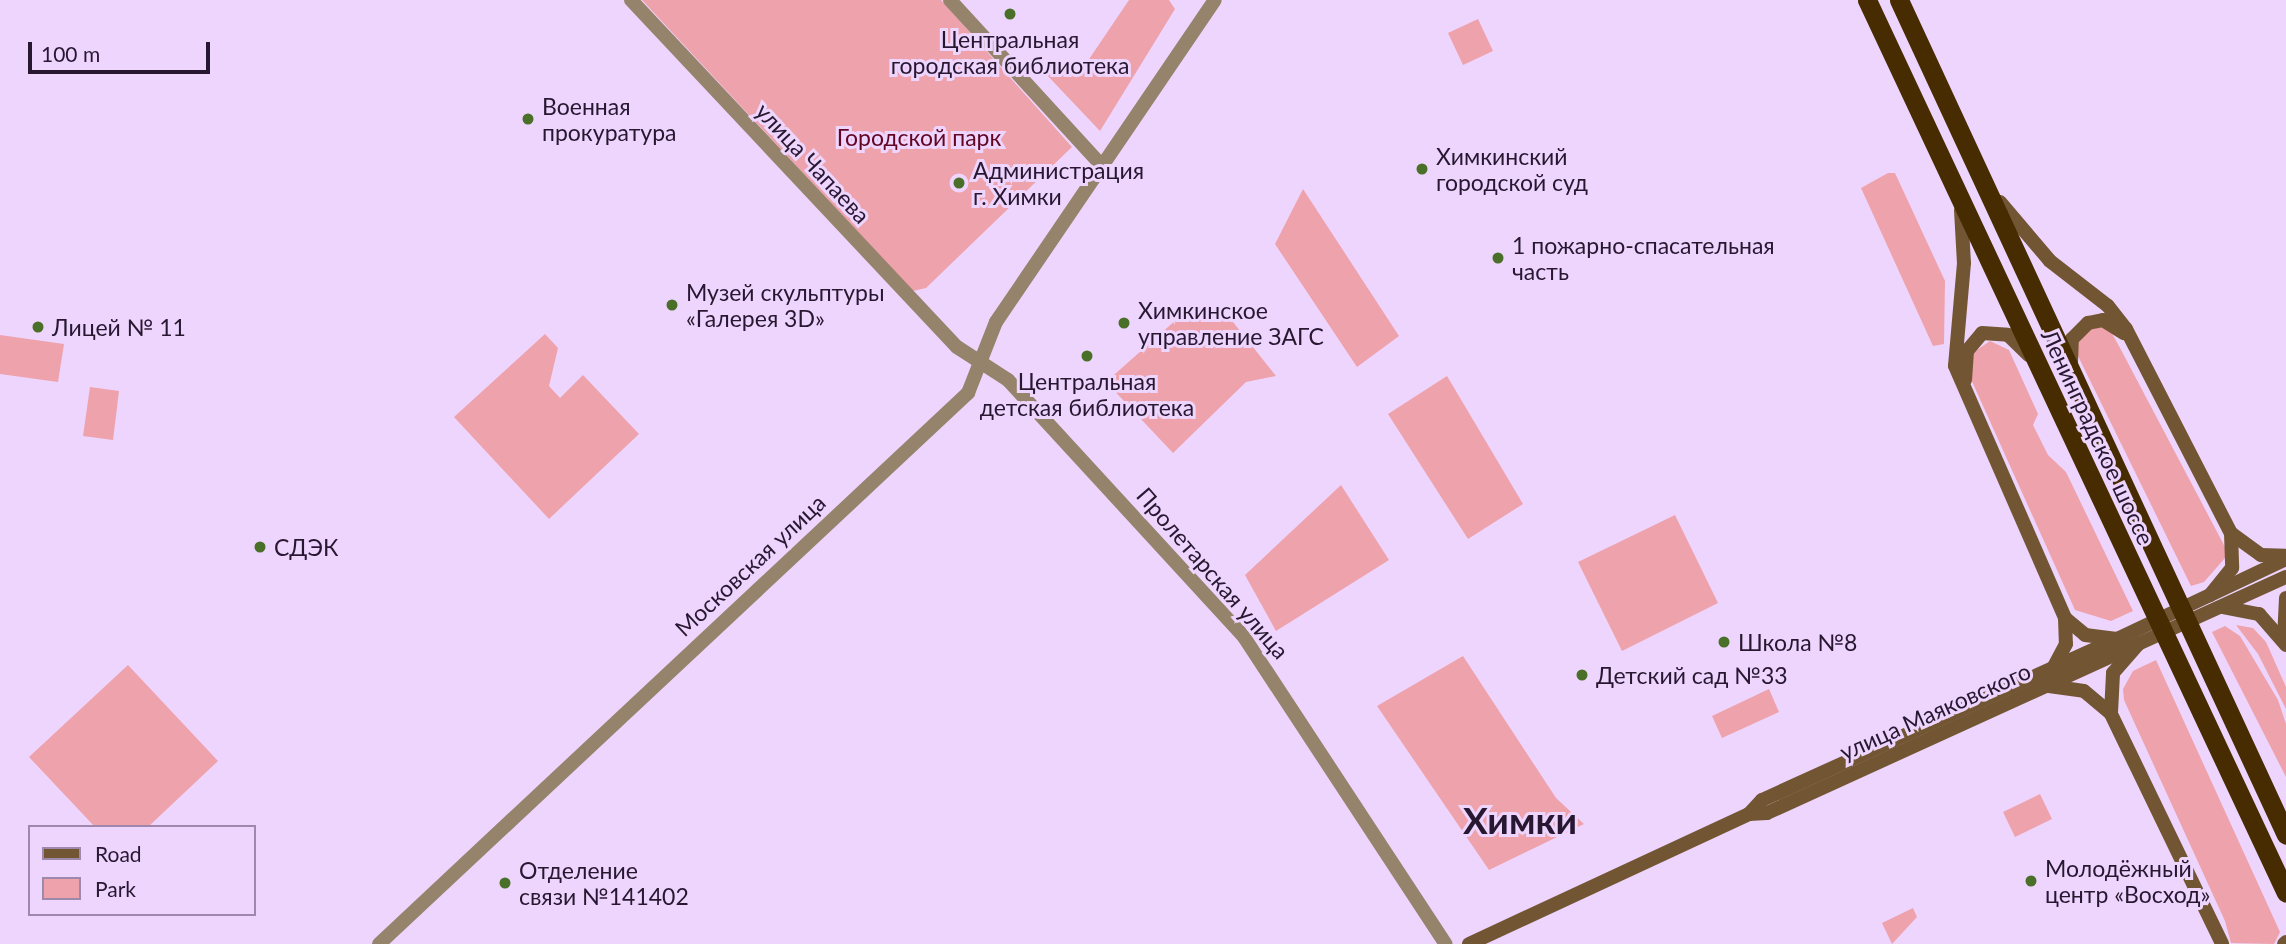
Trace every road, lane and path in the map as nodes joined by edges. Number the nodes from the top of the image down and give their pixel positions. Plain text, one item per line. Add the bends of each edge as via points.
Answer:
1 (631, 0) edge
2 (950, 0) edge
3 (1215, 0) edge
4 (1867, 0) edge
5 (1899, 0) edge
6 (1977, 170) junction
7 (1099, 171) junction
8 (1954, 182) junction
9 (2134, 345) junction
10 (980, 370) junction
11 (2042, 370) junction
12 (2073, 375) junction
13 (1966, 392) junction
14 (2231, 533) junction
15 (2286, 557) edge
16 (2286, 577) edge
17 (2210, 594) junction
18 (2286, 598) edge
19 (2217, 608) junction
20 (2065, 618) junction
21 (2117, 639) junction
22 (2285, 643) edge
23 (2138, 644) junction
24 (2052, 670) junction
25 (2044, 687) junction
26 (2111, 714) junction
27 (1749, 814) junction
28 (2286, 835) edge
29 (2286, 893) edge
30 (379, 944) edge
31 (1446, 944) edge
32 (1469, 944) edge
33 (2222, 944) edge

1 - 10 street, улица Чапаева
2 - 7 street
3 - 7 street, Московская улица
4 - 8 highway, Ленинградское шоссе
5 - 6 highway, Ленинградское шоссе
6 - 9 main road via 2028,239 2108,306
6 - 12 highway, Ленинградское шоссе
7 - 10 street, Московская улица via 996,322
8 - 11 highway, Ленинградское шоссе
8 - 13 main road via 1964,234 1954,357
9 - 12 main road via 2112,323 2088,323 2072,339
9 - 14 main road
10 - 30 street, Московская улица via 968,393
10 - 31 street, Пролетарская улица via 1008,380 1244,637
11 - 13 main road via 2008,335 1990,331 1976,338 1967,351
11 - 29 highway, Ленинградское шоссе
12 - 28 highway, Ленинградское шоссе
13 - 20 main road
14 - 15 main road via 2261,555
14 - 17 main road via 2232,568
15 - 17 main road, улица Маяковского
16 - 19 main road, улица Маяковского
17 - 21 main road, улица Маяковского
18 - 22 main road
19 - 22 main road via 2259,614
19 - 23 main road, улица Маяковского
20 - 21 main road via 2085,635
20 - 24 main road via 2066,644
21 - 24 main road, улица Маяковского
23 - 25 main road, улица Маяковского
23 - 26 main road via 2113,673
24 - 27 main road, улица Маяковского via 1762,800
25 - 26 main road via 2084,691
25 - 27 main road, улица Маяковского via 1767,813
26 - 33 main road
27 - 32 main road, улица Маяковского

